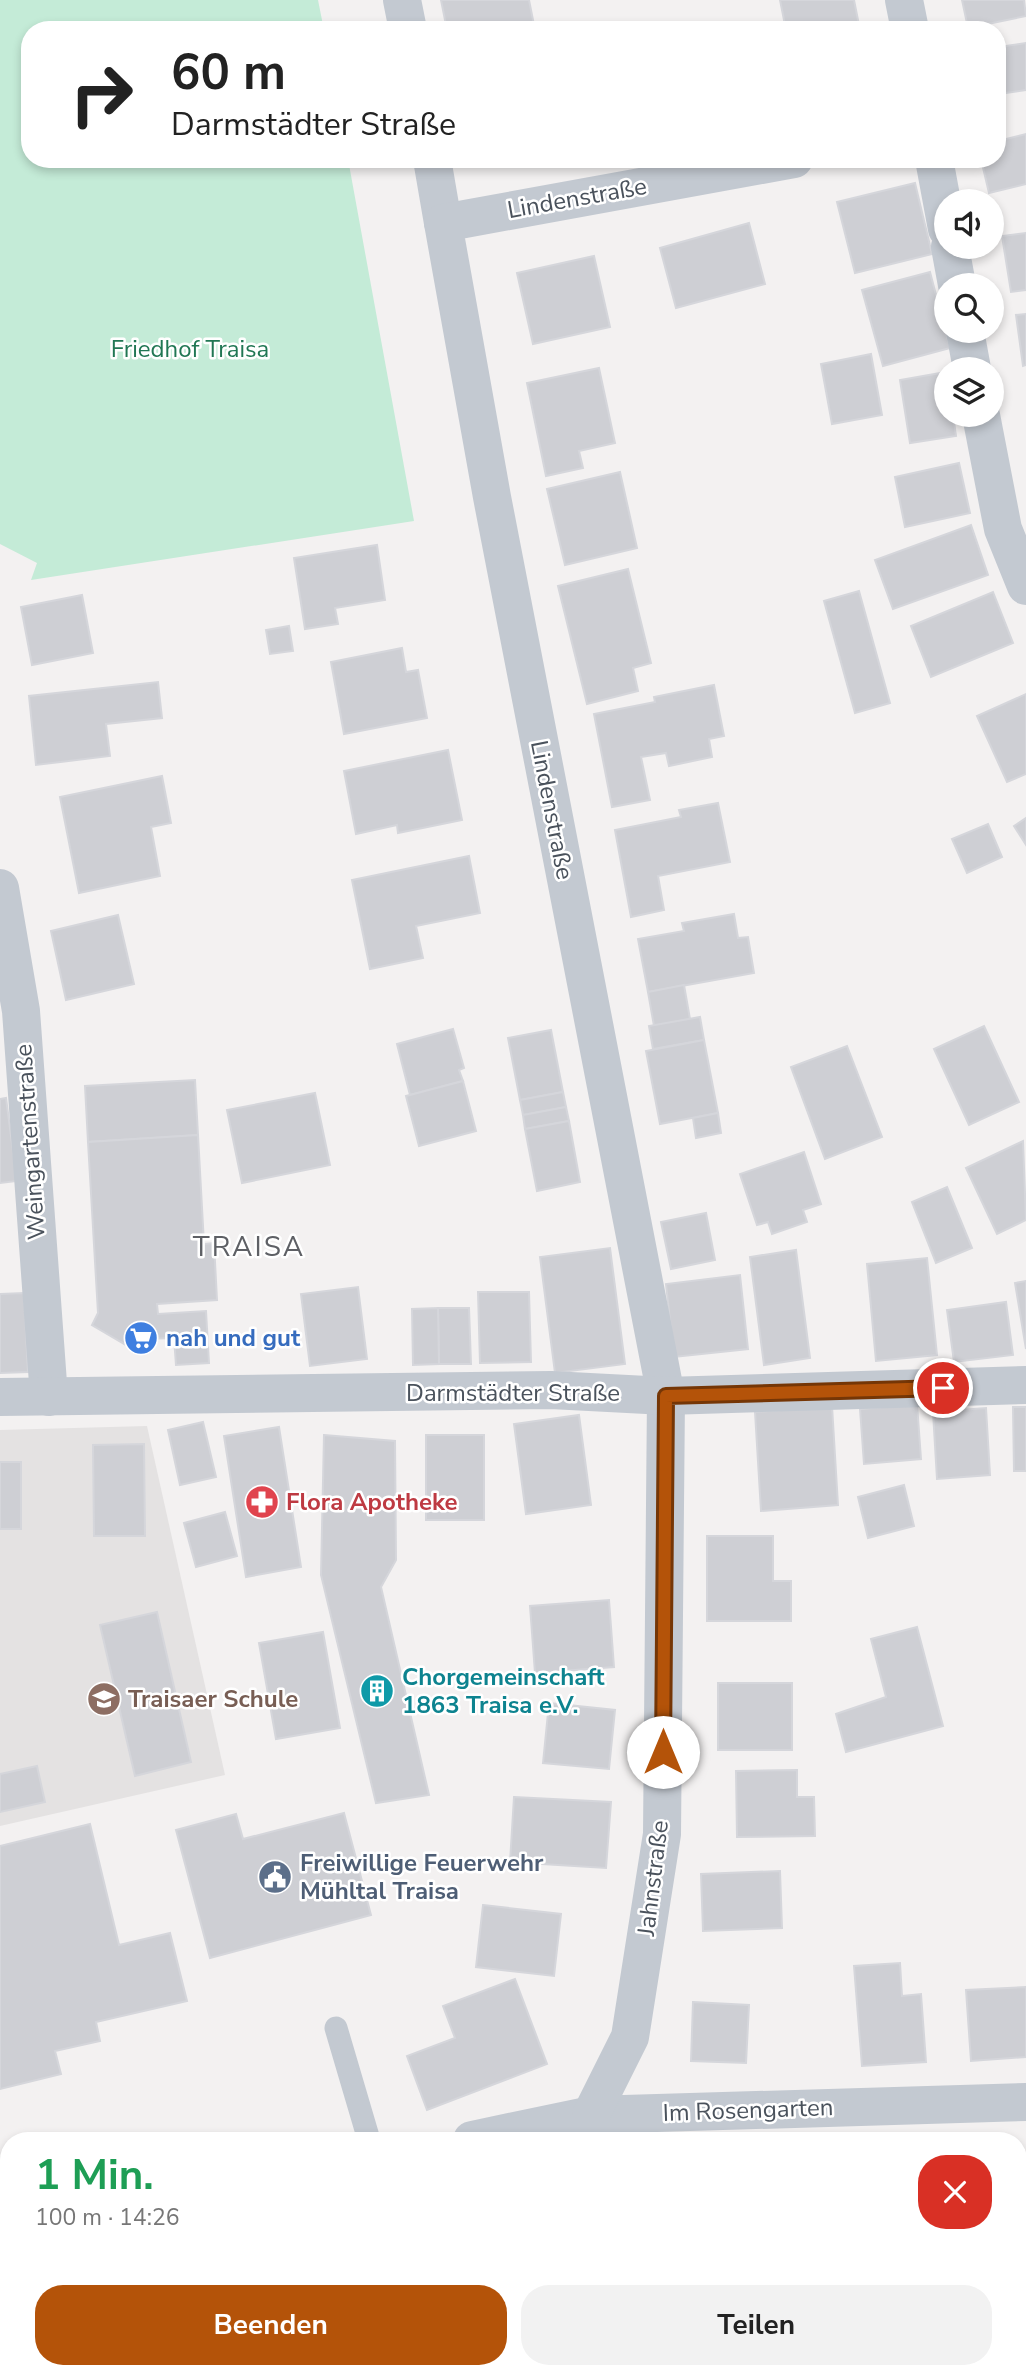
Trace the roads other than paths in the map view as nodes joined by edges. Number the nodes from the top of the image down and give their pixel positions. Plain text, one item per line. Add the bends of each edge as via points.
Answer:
1 (402, 0) edge
2 (904, 0) edge
3 (406, 21) edge
4 (908, 21) edge
5 (434, 168) edge
6 (745, 168) edge
7 (936, 168) edge
8 (940, 189) edge
9 (443, 223) junction
10 (983, 427) edge
11 (1026, 586) edge
12 (0, 888) edge
13 (1026, 1385) edge
14 (666, 1396) junction
15 (0, 1397) edge
16 (49, 1397) junction
17 (337, 2028) dead end
18 (1026, 2102) edge
19 (591, 2128) edge
20 (367, 2132) edge
21 (551, 2132) edge

1 - 3 street
2 - 4 street
5 - 9 street, Lindenstraße
6 - 9 street, Lindenstraße
7 - 8 street
9 - 14 street, Lindenstraße
10 - 11 street via 1003,530
12 - 16 street, Weingartenstraße via 21,1012
13 - 14 street, Darmstädter Straße
14 - 16 street, Darmstädter Straße via 551,1390
14 - 19 street, Jahnstraße via 662,1834 630,2037
15 - 16 street, Darmstädter Straße
17 - 20 lane
18 - 19 street, Im Rosengarten
19 - 21 street, Im Rosengarten

